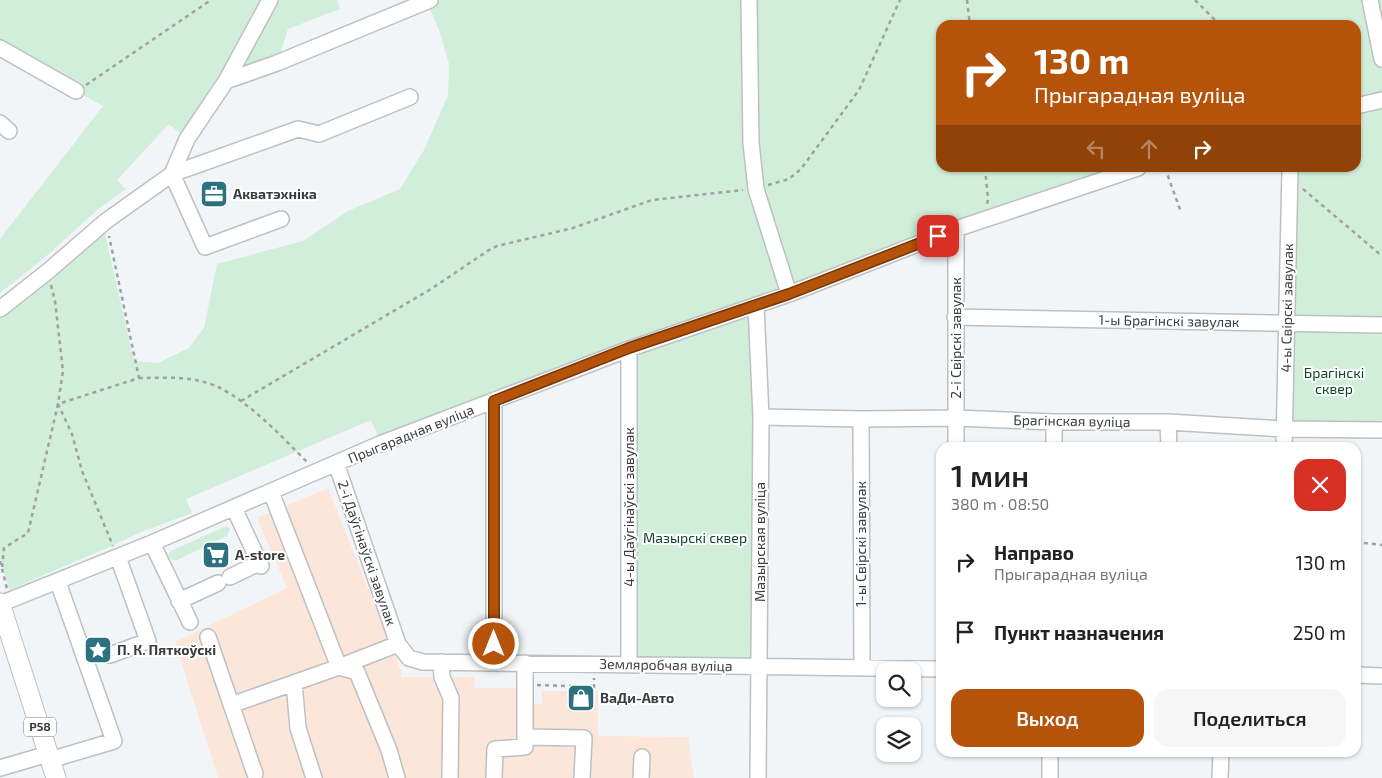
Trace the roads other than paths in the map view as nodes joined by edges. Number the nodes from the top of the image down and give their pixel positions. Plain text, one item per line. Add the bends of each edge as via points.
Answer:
1 (270, 0) edge
2 (430, 0) edge
3 (749, 0) edge
4 (1370, 0) edge
5 (0, 48) edge
6 (1382, 59) edge
7 (226, 81) junction
8 (76, 91) road end
9 (410, 97) dead end
10 (1382, 100) edge
11 (1361, 105) edge
12 (1126, 172) edge
13 (1290, 173) edge
14 (172, 174) junction
15 (282, 218) dead end
16 (956, 229) junction
17 (789, 294) junction
18 (756, 305) junction
19 (0, 309) edge
20 (956, 317) junction
21 (1288, 323) junction
22 (1382, 325) edge
23 (629, 348) junction
24 (494, 401) junction
25 (761, 417) junction
26 (956, 418) junction
27 (860, 420) junction
28 (1054, 422) junction
29 (1168, 422) junction
30 (1284, 429) junction
31 (1382, 430) edge
32 (956, 442) edge
33 (1054, 442) edge
34 (1169, 442) edge
35 (1284, 442) edge
36 (336, 463) junction
37 (271, 492) junction
38 (234, 508) junction
39 (152, 543) junction
40 (118, 557) junction
41 (58, 582) junction
42 (179, 601) junction
43 (0, 603) edge
44 (190, 622) dead end
45 (208, 637) dead end
46 (398, 644) junction
47 (110, 655) dead end
48 (441, 662) junction
49 (494, 663) junction
50 (525, 664) junction
51 (629, 665) junction
52 (339, 667) junction
53 (760, 667) junction
54 (862, 668) junction
55 (936, 670) edge
56 (1361, 675) edge
57 (1382, 676) edge
58 (294, 683) junction
59 (231, 705) junction
60 (526, 737) junction
61 (642, 757) dead end
62 (1050, 757) edge
63 (1221, 757) edge
64 (52, 764) edge
65 (0, 768) edge
66 (255, 774) dead end
67 (314, 778) edge
68 (397, 778) edge
69 (450, 778) edge
70 (494, 778) edge
71 (582, 778) edge
72 (641, 778) edge
73 (758, 778) edge
74 (1050, 778) edge
75 (1220, 778) edge

1 - 7 street
2 - 7 street
3 - 17 street via 751,143 756,189
4 - 6 street
5 - 8 street
7 - 14 street via 187,139
9 - 14 street via 319,134 298,129
10 - 11 street
12 - 16 street, Прыгарадная вуліца
13 - 21 street, 4-ы Свірскі завулак
14 - 15 street via 206,247
14 - 19 street via 106,221
16 - 17 street, Прыгарадная вуліца
16 - 20 street, 2-і Свірскі завулак
17 - 18 street, Прыгарадная вуліца
18 - 23 street, Прыгарадная вуліца
18 - 25 street, Мазырская вуліца
20 - 21 street, 1-ы Брагінскі завулак
20 - 26 street, 2-і Свірскі завулак
21 - 22 street, 1-ы Брагінскі завулак
21 - 30 street, 4-ы Свірскі завулак
23 - 24 street, Прыгарадная вуліца
23 - 51 street, 4-ы Даўгінаўскі завулак
24 - 36 street, Прыгарадная вуліца
24 - 49 street
25 - 27 street, Брагінская вуліца
25 - 53 street, Мазырская вуліца
26 - 27 street, Брагінская вуліца
26 - 28 street, Брагінская вуліца
26 - 32 street, 2-і Свірскі завулак
27 - 54 street, 1-ы Свірскі завулак
28 - 29 street, Брагінская вуліца
28 - 33 street
29 - 30 street, Брагінская вуліца
29 - 34 street
30 - 31 street, Брагінская вуліца
30 - 35 street, 4-ы Свірскі завулак
36 - 37 street, Прыгарадная вуліца
36 - 46 street, 2-і Даўгінаўскі завулак
37 - 38 street, Прыгарадная вуліца
37 - 52 street
38 - 39 street, Прыгарадная вуліца
38 - 42 street via 260,564
39 - 40 street, Прыгарадная вуліца
39 - 42 street
40 - 41 street, Прыгарадная вуліца
40 - 47 street via 148,641
41 - 43 street, Прыгарадная вуліца
41 - 64 street via 114,741
42 - 44 street
43 - 64 main road, Р58
45 - 59 street
46 - 48 street, Земляробчая вуліца via 409,658
46 - 52 street
48 - 49 street, Земляробчая вуліца
48 - 69 street via 442,677 451,698
49 - 50 street, Земляробчая вуліца
50 - 51 street, Земляробчая вуліца
50 - 60 street
51 - 53 street, Земляробчая вуліца
52 - 58 street
52 - 68 street via 357,672
53 - 54 street, Земляробчая вуліца
53 - 73 street, Мазырская вуліца
54 - 55 street, Земляробчая вуліца
56 - 57 street
58 - 59 street
58 - 67 street via 298,728
59 - 66 street
60 - 70 street via 526,747 495,749
60 - 71 street via 584,738
61 - 72 street
62 - 74 street
63 - 75 street
64 - 65 street

